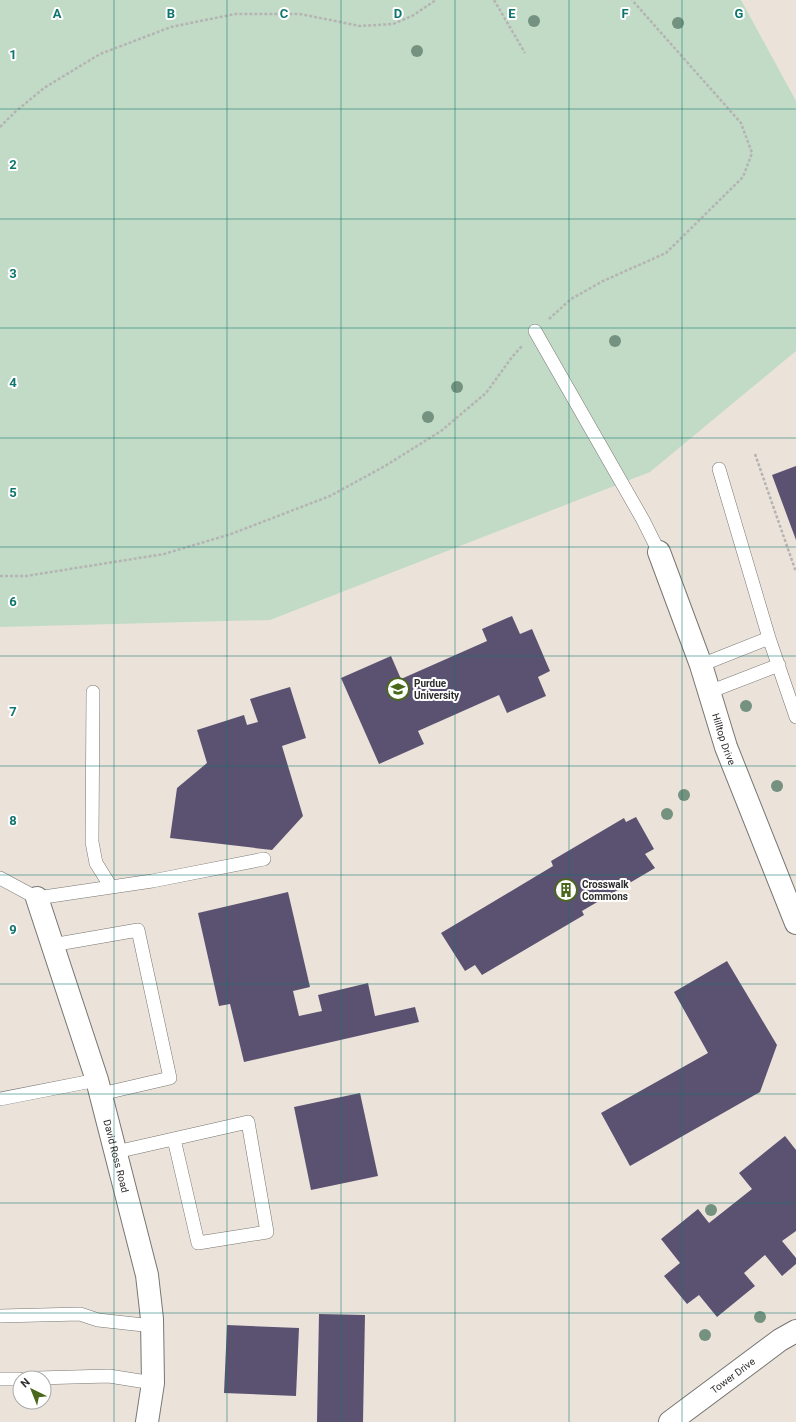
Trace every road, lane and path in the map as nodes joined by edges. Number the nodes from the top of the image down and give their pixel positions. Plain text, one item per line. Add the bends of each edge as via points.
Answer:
1 (436, 0) edge
2 (494, 0) edge
3 (632, 0) edge
4 (525, 53) dead end
5 (0, 127) edge
6 (535, 331) junction
7 (755, 454) dead end
8 (719, 469) dead end
9 (659, 552) joint
10 (796, 572) edge
11 (0, 576) edge
12 (769, 638) junction
13 (701, 665) junction
14 (779, 665) junction
15 (93, 692) dead end
16 (709, 692) junction
17 (796, 717) edge
18 (264, 858) dead end
19 (0, 878) edge
20 (111, 887) junction
21 (36, 898) junction
22 (796, 922) edge
23 (52, 945) junction
24 (99, 1087) junction
25 (0, 1099) edge
26 (174, 1139) junction
27 (116, 1152) junction
28 (0, 1316) edge
29 (153, 1326) junction
30 (796, 1331) edge
31 (52, 1378) edge
32 (0, 1379) edge
33 (12, 1379) edge
34 (154, 1383) junction
35 (146, 1422) edge
36 (670, 1422) edge

1 - 5 path via 412,16 393,24 360,26 300,14 235,14 172,27 100,54 44,88
2 - 4 path
3 - 6 path via 741,123 752,153 743,177 666,254 603,280 571,299
6 - 9 lane
6 - 11 path via 486,393 441,431 330,496 231,534 164,554 26,576
7 - 10 path
8 - 12 lane
9 - 13 street, Hilltop Drive
12 - 13 lane
12 - 14 lane
13 - 16 street, Hilltop Drive
14 - 16 lane
14 - 17 lane
15 - 20 lane via 92,842 96,863
16 - 22 street, Hilltop Drive via 726,747
18 - 20 lane
19 - 21 lane
20 - 21 lane
21 - 23 street, David Ross Road
23 - 24 street, David Ross Road
23 - 24 lane via 138,930 170,1078
24 - 25 lane
24 - 27 street, David Ross Road
26 - 26 lane via 248,1122 268,1232 198,1244
26 - 27 lane
27 - 29 street, David Ross Road via 147,1275
28 - 29 lane via 80,1314 98,1320
29 - 34 street, David Ross Road
30 - 36 street, Tower Drive via 780,1340
31 - 34 lane via 109,1376
32 - 33 lane
34 - 35 street, David Ross Road

